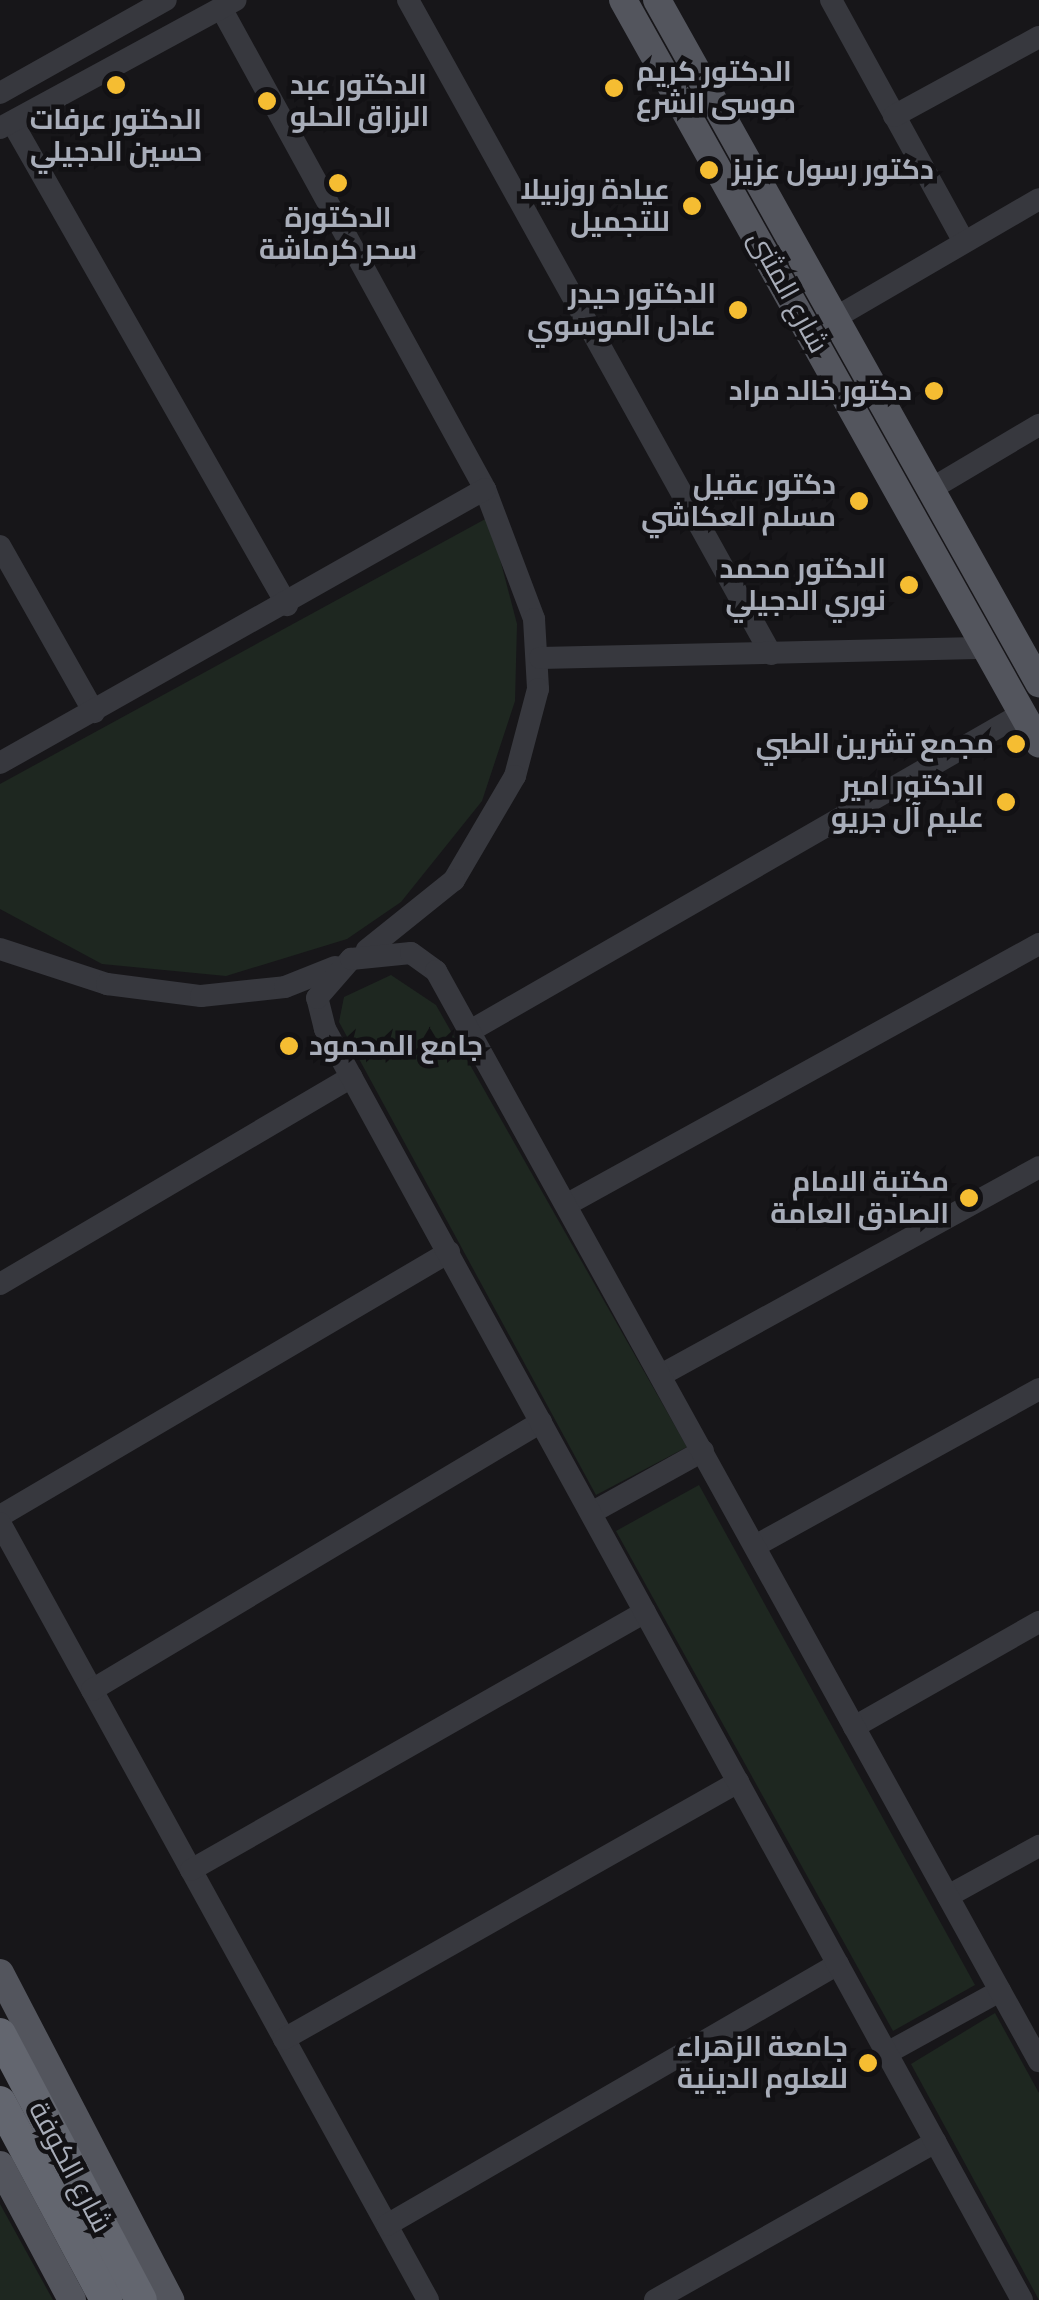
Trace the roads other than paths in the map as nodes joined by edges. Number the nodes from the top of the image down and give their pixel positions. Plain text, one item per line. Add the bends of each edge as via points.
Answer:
1 (166, 0) edge
2 (408, 0) edge
3 (624, 0) edge
4 (658, 0) edge
5 (831, 0) edge
6 (229, 4) edge
7 (1039, 38) edge
8 (0, 93) edge
9 (894, 116) junction
10 (6, 125) edge
11 (1039, 199) edge
12 (963, 240) junction
13 (834, 319) junction
14 (1036, 435) edge
15 (485, 489) junction
16 (931, 489) junction
17 (0, 546) edge
18 (950, 550) junction
19 (969, 585) junction
20 (287, 605) junction
21 (1030, 647) edge
22 (988, 648) junction
23 (771, 654) junction
24 (540, 658) junction
25 (1039, 682) edge
26 (94, 712) junction
27 (1022, 713) junction
28 (1039, 743) edge
29 (0, 763) edge
30 (1039, 944) edge
31 (1, 953) edge
32 (350, 959) junction
33 (470, 1032) junction
34 (352, 1077) junction
35 (1039, 1167) edge
36 (566, 1205) junction
37 (448, 1252) junction
38 (0, 1284) edge
39 (661, 1376) junction
40 (1039, 1389) edge
41 (542, 1422) junction
42 (702, 1451) junction
43 (591, 1513) junction
44 (0, 1520) edge
45 (755, 1546) junction
46 (645, 1612) junction
47 (1039, 1622) edge
48 (92, 1690) junction
49 (854, 1727) junction
50 (738, 1782) junction
51 (1039, 1846) edge
52 (191, 1870) junction
53 (948, 1896) junction
54 (838, 1964) junction
55 (0, 1973) edge
56 (1000, 1991) junction
57 (0, 2034) edge
58 (284, 2040) junction
59 (887, 2054) junction
60 (1039, 2062) edge
61 (0, 2102) edge
62 (935, 2142) junction
63 (0, 2165) edge
64 (386, 2226) junction
65 (72, 2300) edge
66 (106, 2300) edge
67 (141, 2300) edge
68 (170, 2300) edge
69 (428, 2300) edge
70 (654, 2300) edge
71 (1022, 2300) edge

1 - 8 street
2 - 23 street
3 - 18 main road, شارع المثنى
4 - 13 main road, شارع المثنى
5 - 9 street
6 - 10 street
6 - 15 street
7 - 9 street
9 - 12 street
10 - 20 street
11 - 12 street
12 - 13 street
13 - 16 main road, شارع المثنى
14 - 16 street
15 - 20 street
15 - 24 street via 523,580
16 - 18 main road, شارع المثنى
17 - 26 street
18 - 19 main road, شارع المثنى
19 - 21 main road, شارع المثنى
19 - 22 main road, شارع المثنى
20 - 26 street
21 - 25 main road, شارع المثنى
22 - 23 street
22 - 27 main road, شارع المثنى
23 - 24 street
24 - 32 street via 515,776 472,856 433,902
26 - 29 street
27 - 28 main road, شارع المثنى
27 - 33 street
30 - 36 street
31 - 32 street via 108,984 201,996 285,988
32 - 33 street via 398,951 426,959
32 - 34 street via 317,998
33 - 36 street
34 - 37 street
34 - 38 street
35 - 39 street
36 - 39 street
37 - 41 street
37 - 44 street
39 - 42 street
40 - 45 street
41 - 43 street
41 - 48 street
42 - 43 street
42 - 45 street
43 - 46 street
44 - 48 street
45 - 49 street
46 - 50 street
46 - 52 street
47 - 49 street
48 - 52 street
49 - 53 street
50 - 54 street
50 - 58 street
51 - 53 street
52 - 58 street
53 - 56 street
54 - 59 street
54 - 64 street
55 - 68 main road
56 - 59 street
56 - 60 street
57 - 67 highway, شارع الكوفة
58 - 64 street
59 - 62 street
61 - 66 highway, شارع الكوفة
62 - 70 street
62 - 71 street
63 - 65 main road
64 - 69 street

